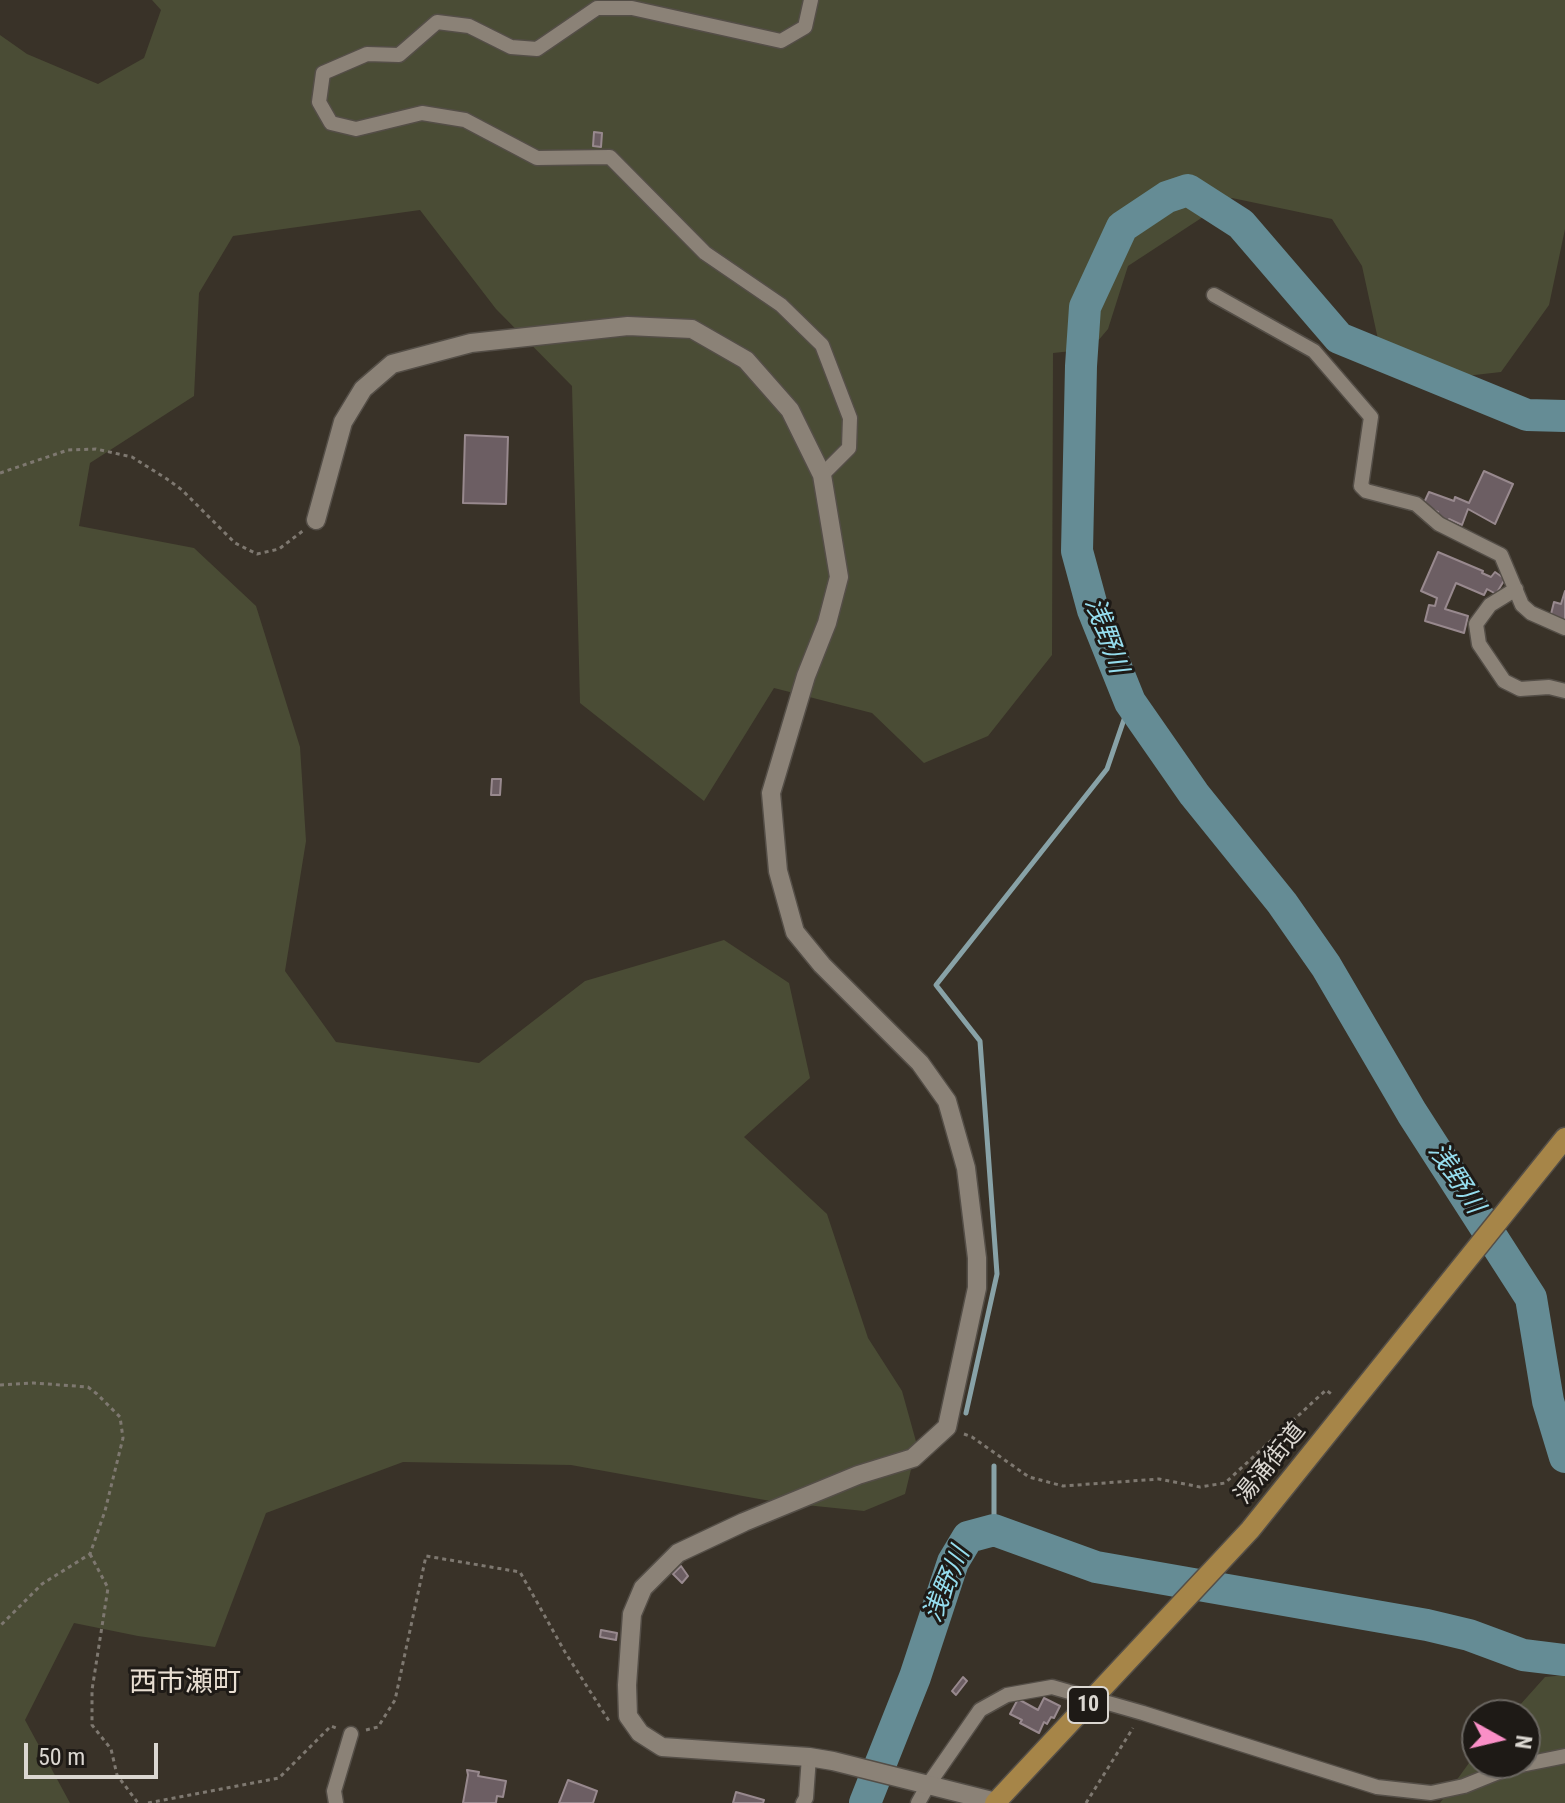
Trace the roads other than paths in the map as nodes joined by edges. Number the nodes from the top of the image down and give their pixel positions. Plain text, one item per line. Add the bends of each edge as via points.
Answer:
1 (811, 0) edge
2 (1214, 295) dead end
3 (822, 475) junction
4 (316, 520) road end
5 (1516, 589) junction
6 (1565, 628) edge
7 (1565, 691) edge
8 (1565, 1138) edge
9 (1094, 1698) junction
10 (351, 1734) road end
11 (1565, 1756) edge
12 (809, 1757) junction
13 (928, 1785) junction
14 (336, 1803) edge
15 (803, 1803) edge
16 (918, 1803) edge
17 (996, 1803) edge

1 - 3 street via 805,27 781,41 632,8 597,8 537,49 511,47 469,26 437,22 399,55 367,54 323,73 319,102 331,123 356,129 422,113 465,120 537,158 610,157 705,253 781,305 822,345 850,418 849,448
2 - 5 street via 1314,351 1371,417 1361,486 1366,491 1416,504 1439,524 1501,555
3 - 4 street via 790,410 746,360 692,329 628,326 471,343 392,364 363,389 343,422
3 - 12 street via 839,577 771,793 778,871 795,932 920,1063 947,1101 966,1168 977,1288 947,1427 913,1458 858,1475 678,1553 643,1588 632,1614 627,1685 628,1716 640,1733 662,1747
5 - 6 street via 1531,613
5 - 7 street via 1490,605 1476,624 1479,644 1504,681 1520,689
8 - 9 main road, 湯涌街道 / 10 via 1250,1530
9 - 11 street via 1377,1787 1431,1793
9 - 13 street via 1052,1687 1007,1695 980,1710
9 - 17 main road, 湯涌街道 / 10
10 - 14 street via 334,1791
12 - 13 street
12 - 15 street
13 - 16 street
13 - 17 street

